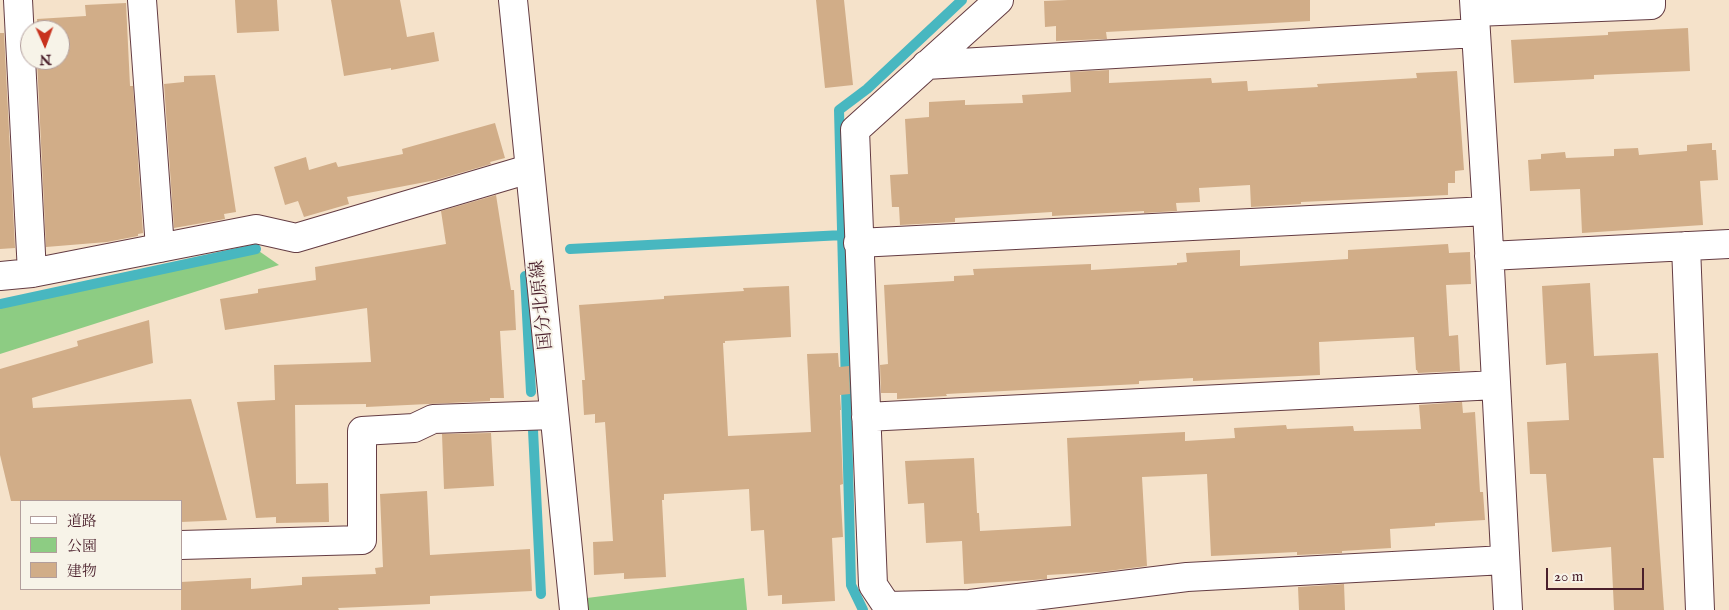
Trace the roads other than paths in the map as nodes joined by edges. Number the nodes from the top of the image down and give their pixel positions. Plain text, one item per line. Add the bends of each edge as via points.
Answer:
1 (18, 0) edge
2 (142, 0) edge
3 (513, 0) edge
4 (999, 0) edge
5 (1651, 0) edge
6 (1475, 15) edge
7 (926, 65) junction
8 (529, 169) junction
9 (1487, 211) junction
10 (858, 243) junction
11 (1729, 244) edge
12 (1686, 246) junction
13 (160, 248) junction
14 (1489, 256) junction
15 (32, 273) junction
16 (0, 276) edge
17 (1496, 385) junction
18 (554, 415) junction
19 (866, 417) junction
20 (182, 545) edge
21 (1505, 560) junction
22 (574, 610) edge
23 (1508, 610) edge
24 (1700, 610) edge

1 - 15 street
2 - 13 street
3 - 8 street, 国分北原線
4 - 7 street
5 - 6 street via 1651,5
6 - 7 street
6 - 9 street
7 - 10 street via 855,130
8 - 13 street via 296,238 256,229
8 - 18 street, 国分北原線
9 - 10 street
9 - 14 street
10 - 19 street
11 - 12 street
12 - 14 street
12 - 24 street
13 - 15 street
14 - 17 street
15 - 16 street
17 - 19 street
17 - 21 street
18 - 20 street via 433,419 414,428 362,431 362,540
18 - 22 street, 国分北原線
19 - 21 street via 873,585 887,606 970,604 1187,577
21 - 23 street

